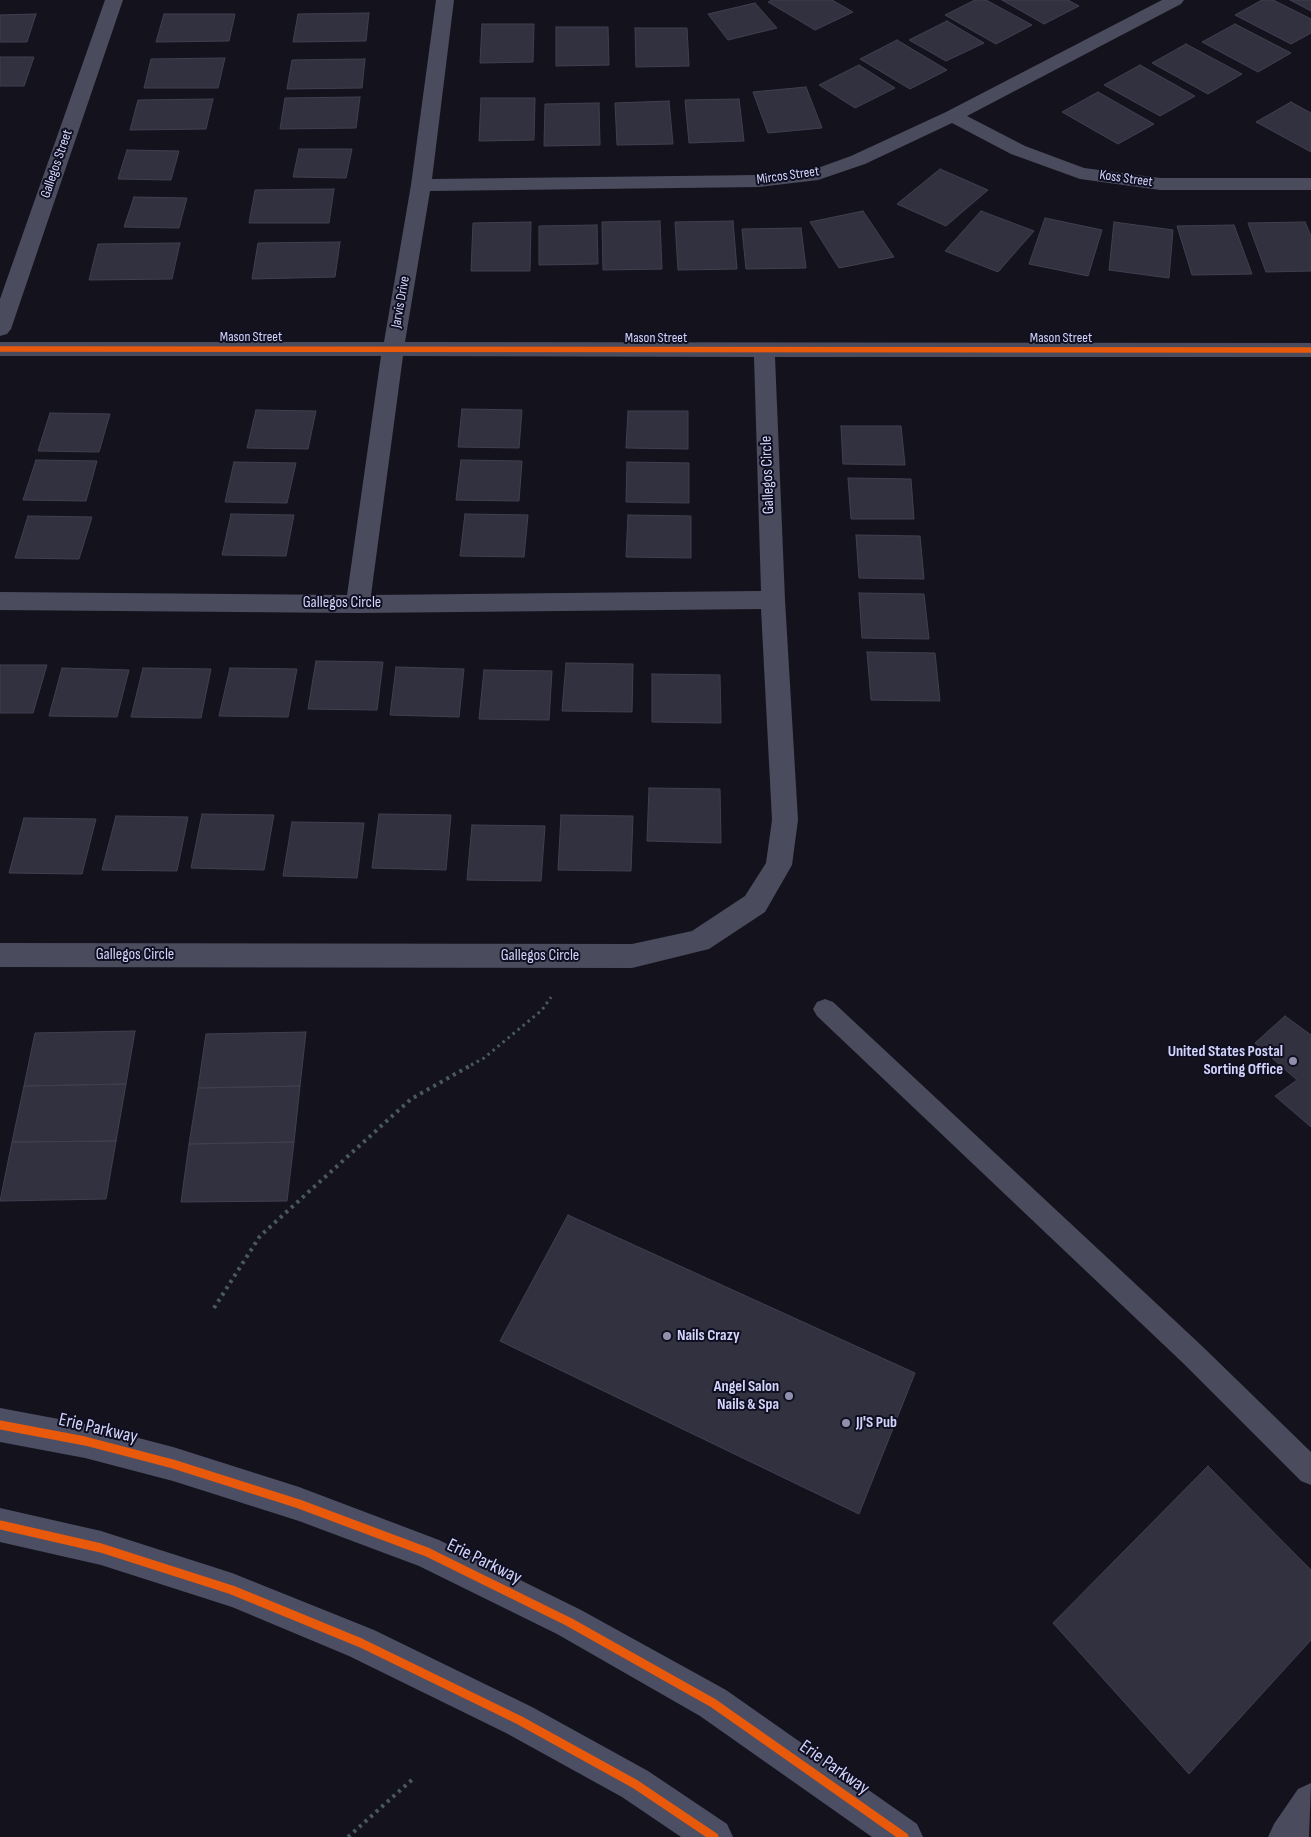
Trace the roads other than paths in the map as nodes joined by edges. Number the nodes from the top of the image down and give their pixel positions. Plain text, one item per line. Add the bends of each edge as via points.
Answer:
1 (114, 0) edge
2 (445, 0) edge
3 (1175, 0) edge
4 (954, 116) junction
5 (1311, 184) edge
6 (421, 185) junction
7 (0, 329) edge
8 (0, 349) edge
9 (393, 350) junction
10 (765, 350) junction
11 (1311, 350) edge
12 (773, 600) junction
13 (0, 602) edge
14 (357, 604) junction
15 (0, 955) edge
16 (825, 1009) dead end
17 (0, 1426) edge
18 (1311, 1471) edge
19 (0, 1525) edge
20 (1311, 1802) edge
21 (714, 1837) edge
22 (904, 1837) edge
23 (1288, 1837) edge

1 - 7 street, Gallegos Street
2 - 6 street, Jarvis Drive
3 - 4 street, Mircos Street
4 - 5 street, Koss Street via 1018,150 1080,173 1160,184
4 - 6 street, Mircos Street via 858,160 818,174 759,182
6 - 9 street, Jarvis Drive
8 - 9 street, Mason Street
9 - 10 street, Mason Street
9 - 14 street, Jarvis Drive
10 - 11 street, Mason Street
10 - 12 street, Gallegos Circle
12 - 14 street, Gallegos Circle
12 - 15 street, Gallegos Circle via 785,820 779,865 756,904 698,941 632,956
13 - 14 street, Gallegos Circle
16 - 18 lane
17 - 22 main road, Erie Parkway via 85,1441 173,1464 299,1504 427,1552 569,1622 713,1702
19 - 21 main road via 101,1548 232,1590 361,1643 519,1720 635,1784
20 - 23 street

